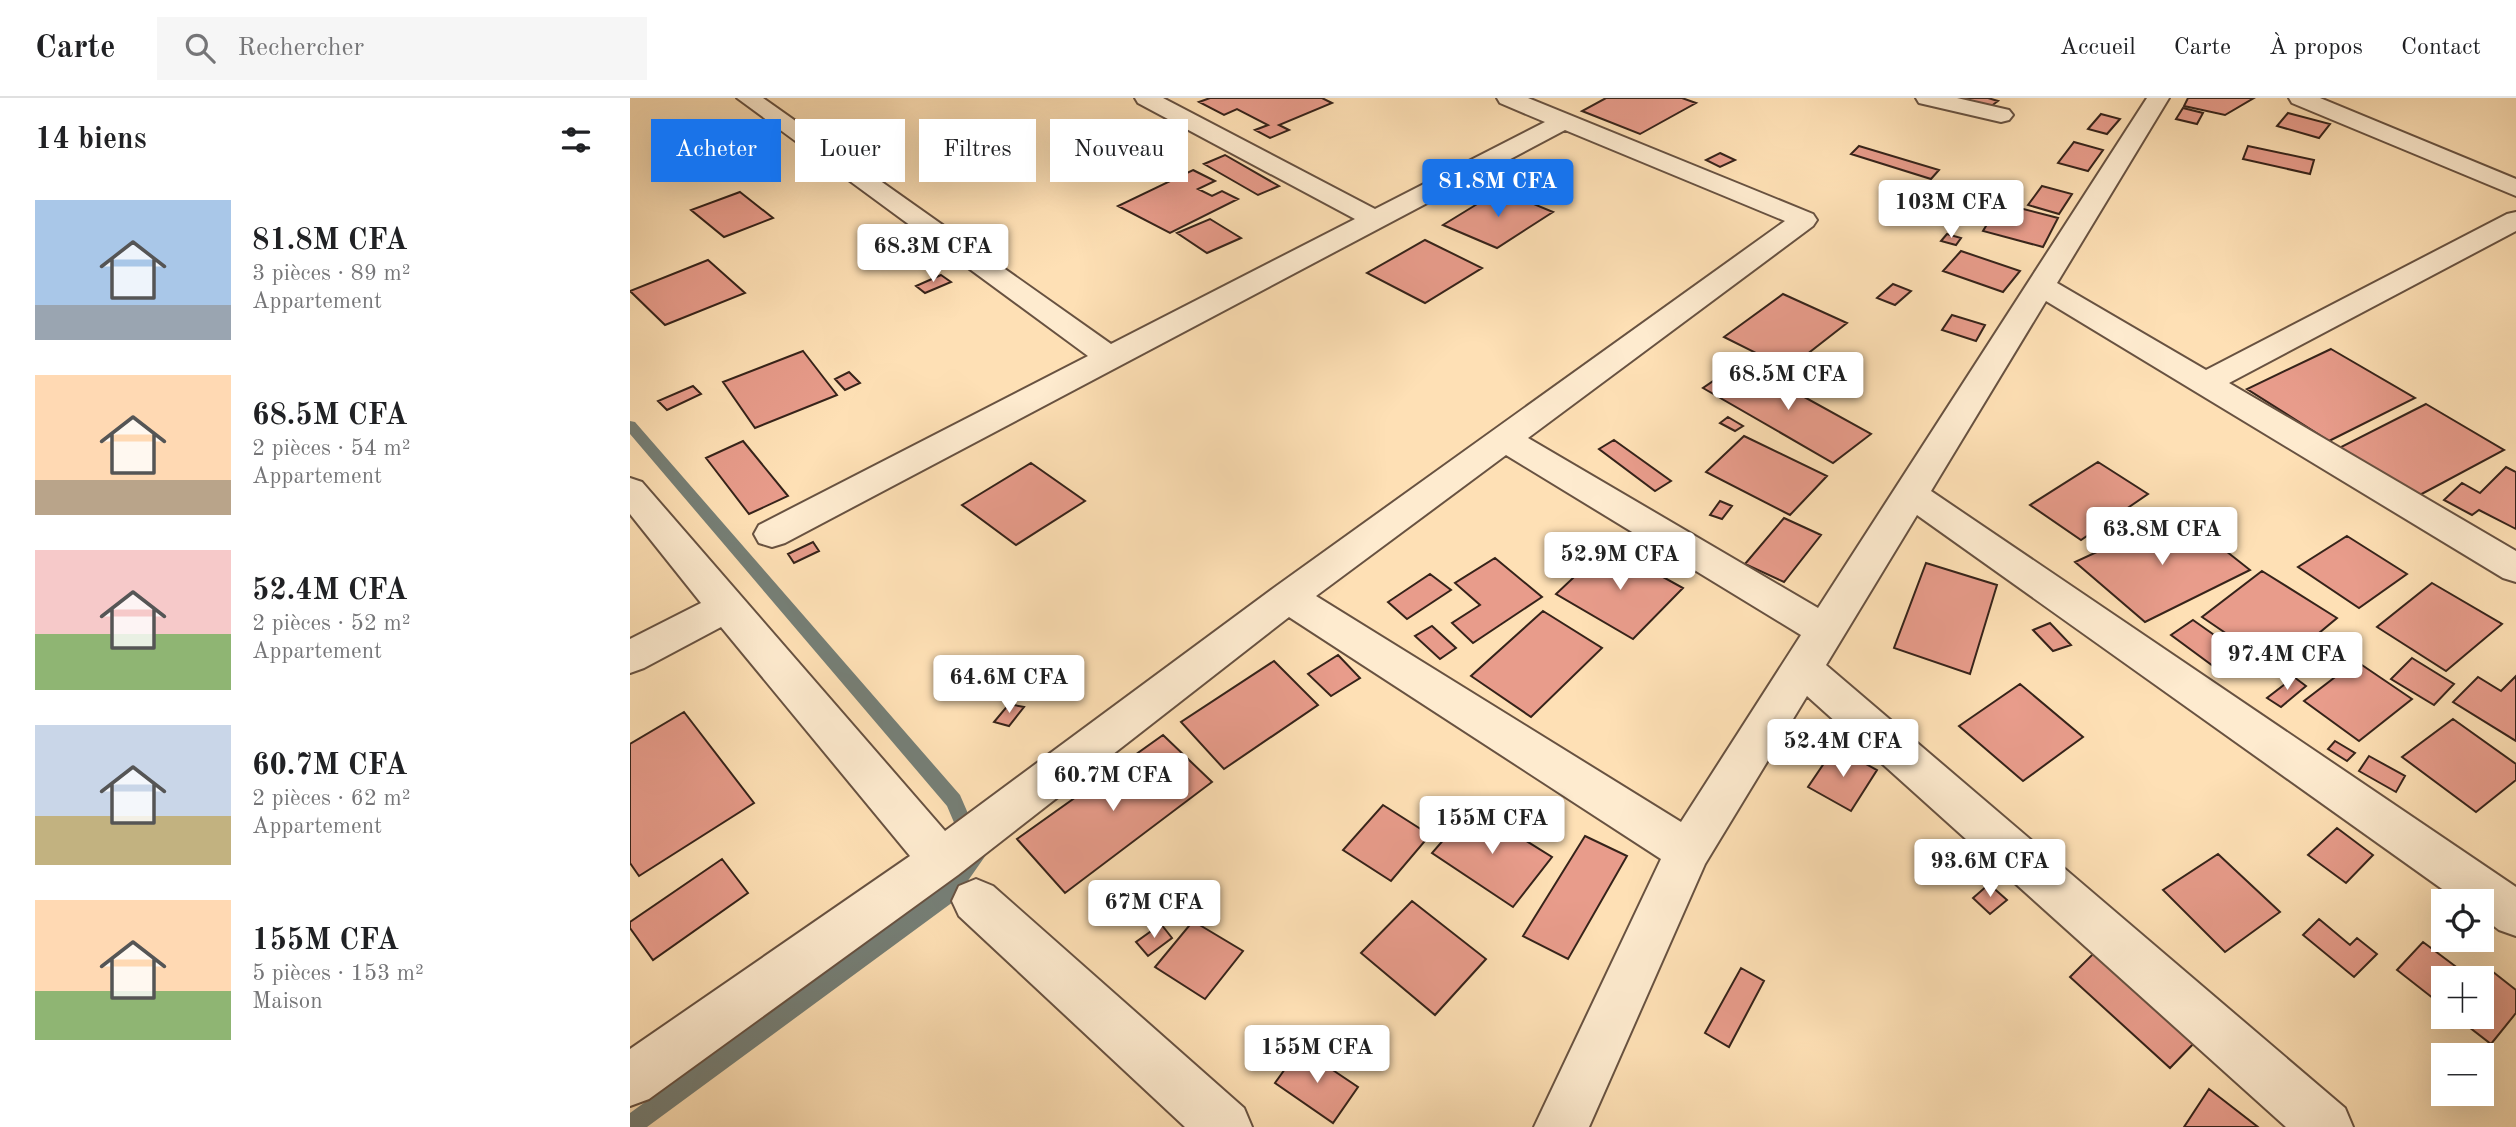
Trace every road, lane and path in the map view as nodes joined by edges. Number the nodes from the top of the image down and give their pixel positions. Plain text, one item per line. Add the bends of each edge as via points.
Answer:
1 (748, 98) edge
2 (1146, 98) edge
3 (1508, 98) edge
4 (1927, 98) edge
5 (2158, 98) edge
6 (2300, 98) edge
7 (2001, 115) dead end
8 (1564, 121) junction
9 (2516, 188) edge
10 (1376, 219) junction
11 (2516, 220) edge
12 (2041, 286) junction
13 (1110, 358) junction
14 (2205, 383) junction
15 (1504, 439) junction
16 (630, 490) edge
17 (1911, 494) junction
18 (772, 534) dead end
19 (2516, 568) edge
20 (1288, 597) junction
21 (726, 607) junction
22 (1813, 650) junction
23 (630, 657) edge
24 (1688, 850) junction
25 (942, 860) junction
26 (976, 901) dead end
27 (2516, 914) edge
28 (630, 1080) edge
29 (1225, 1127) edge
30 (1561, 1127) edge
31 (2326, 1127) edge

1 - 13 street
2 - 10 street
3 - 8 street
4 - 7 street
5 - 12 street
6 - 9 street
8 - 10 street
8 - 15 street via 1804,220
10 - 13 street
11 - 14 street
12 - 14 street
12 - 17 street
13 - 18 street
14 - 19 street
15 - 20 street
15 - 22 street
16 - 21 street
17 - 22 street
17 - 27 street
20 - 24 street
20 - 25 street
21 - 23 street
21 - 25 street
22 - 24 street
22 - 31 street
24 - 30 street
25 - 28 street
26 - 29 street

